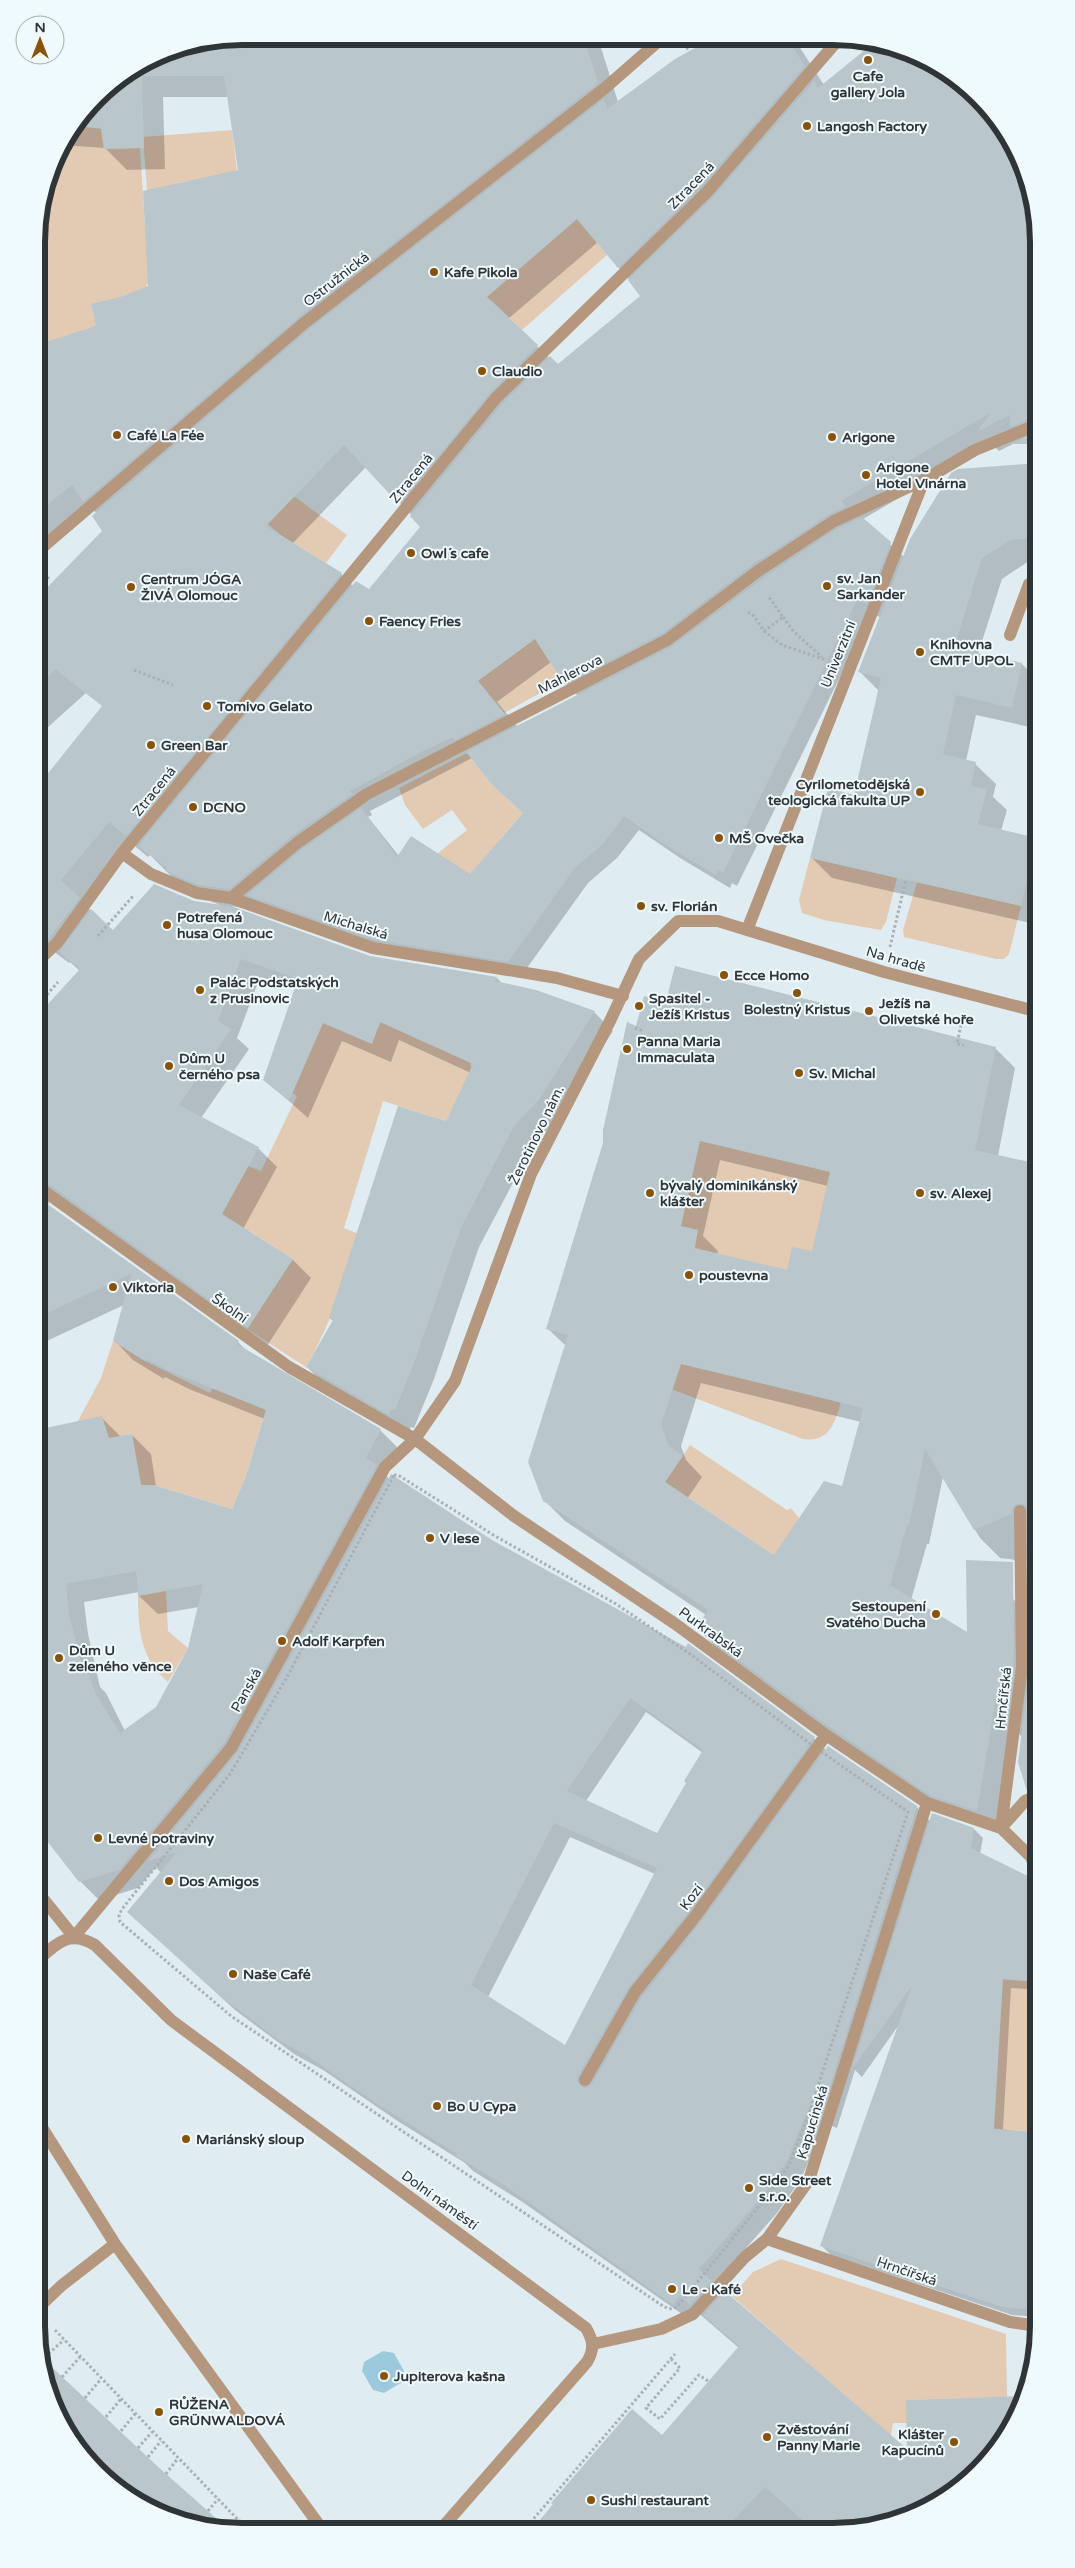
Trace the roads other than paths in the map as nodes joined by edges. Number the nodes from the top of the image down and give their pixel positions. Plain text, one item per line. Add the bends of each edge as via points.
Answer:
1 (654, 45) edge
2 (834, 45) edge
3 (1030, 428) edge
4 (924, 480) junction
5 (45, 545) edge
6 (1030, 584) edge
7 (1010, 635) dead end
8 (122, 853) junction
9 (232, 898) junction
10 (747, 930) junction
11 (45, 953) edge
12 (623, 996) junction
13 (1030, 1010) edge
14 (45, 1193) edge
15 (415, 1439) junction
16 (1020, 1511) dead end
17 (826, 1735) junction
18 (1030, 1799) edge
19 (927, 1803) junction
20 (1001, 1828) junction
21 (1030, 1855) edge
22 (45, 1901) edge
23 (74, 1937) junction
24 (45, 1954) edge
25 (585, 2080) dead end
26 (45, 2132) edge
27 (767, 2239) junction
28 (115, 2244) junction
29 (45, 2301) edge
30 (1030, 2325) edge
31 (593, 2344) junction
32 (318, 2523) edge
33 (446, 2523) edge

1 - 5 street, Ostružnická via 304,324
2 - 8 street, Ztracená via 707,192 496,398
3 - 4 street via 976,450
4 - 9 street, Mahlerova via 834,522 758,571 667,640 368,794 297,843
4 - 10 street, Univerzitní
6 - 7 street
8 - 9 street, Michalská via 151,874 191,891
8 - 11 street, Ztracená via 57,942
9 - 12 street, Michalská via 373,948 557,978
10 - 12 street, Žerotínovo nám. via 718,921 678,921 639,959
10 - 13 street, Na hradě via 884,972
12 - 15 street, Žerotínovo nám. via 531,1174 455,1381
14 - 15 street, Školní via 130,1260 289,1367
15 - 17 street, Purkrabská via 514,1516 674,1623
15 - 23 street, Panská via 385,1467 232,1748
16 - 20 street, Hrnčířská via 1022,1667
17 - 19 street, Purkrabská
17 - 25 street, Kozí via 697,1914 635,1992
18 - 20 street
19 - 20 street, Purkrabská
19 - 27 street, Kapucínská via 809,2180
20 - 21 street
22 - 23 street, Dolní náměstí
23 - 24 street via 56,1944
23 - 31 street, Dolní náměstí via 95,1945 171,2020 577,2320 586,2328
26 - 28 street
27 - 30 street, Hrnčířská via 1010,2322
27 - 31 street, Kapucínská via 745,2257 693,2314 661,2329
28 - 29 street
28 - 32 street
31 - 33 street via 587,2362

